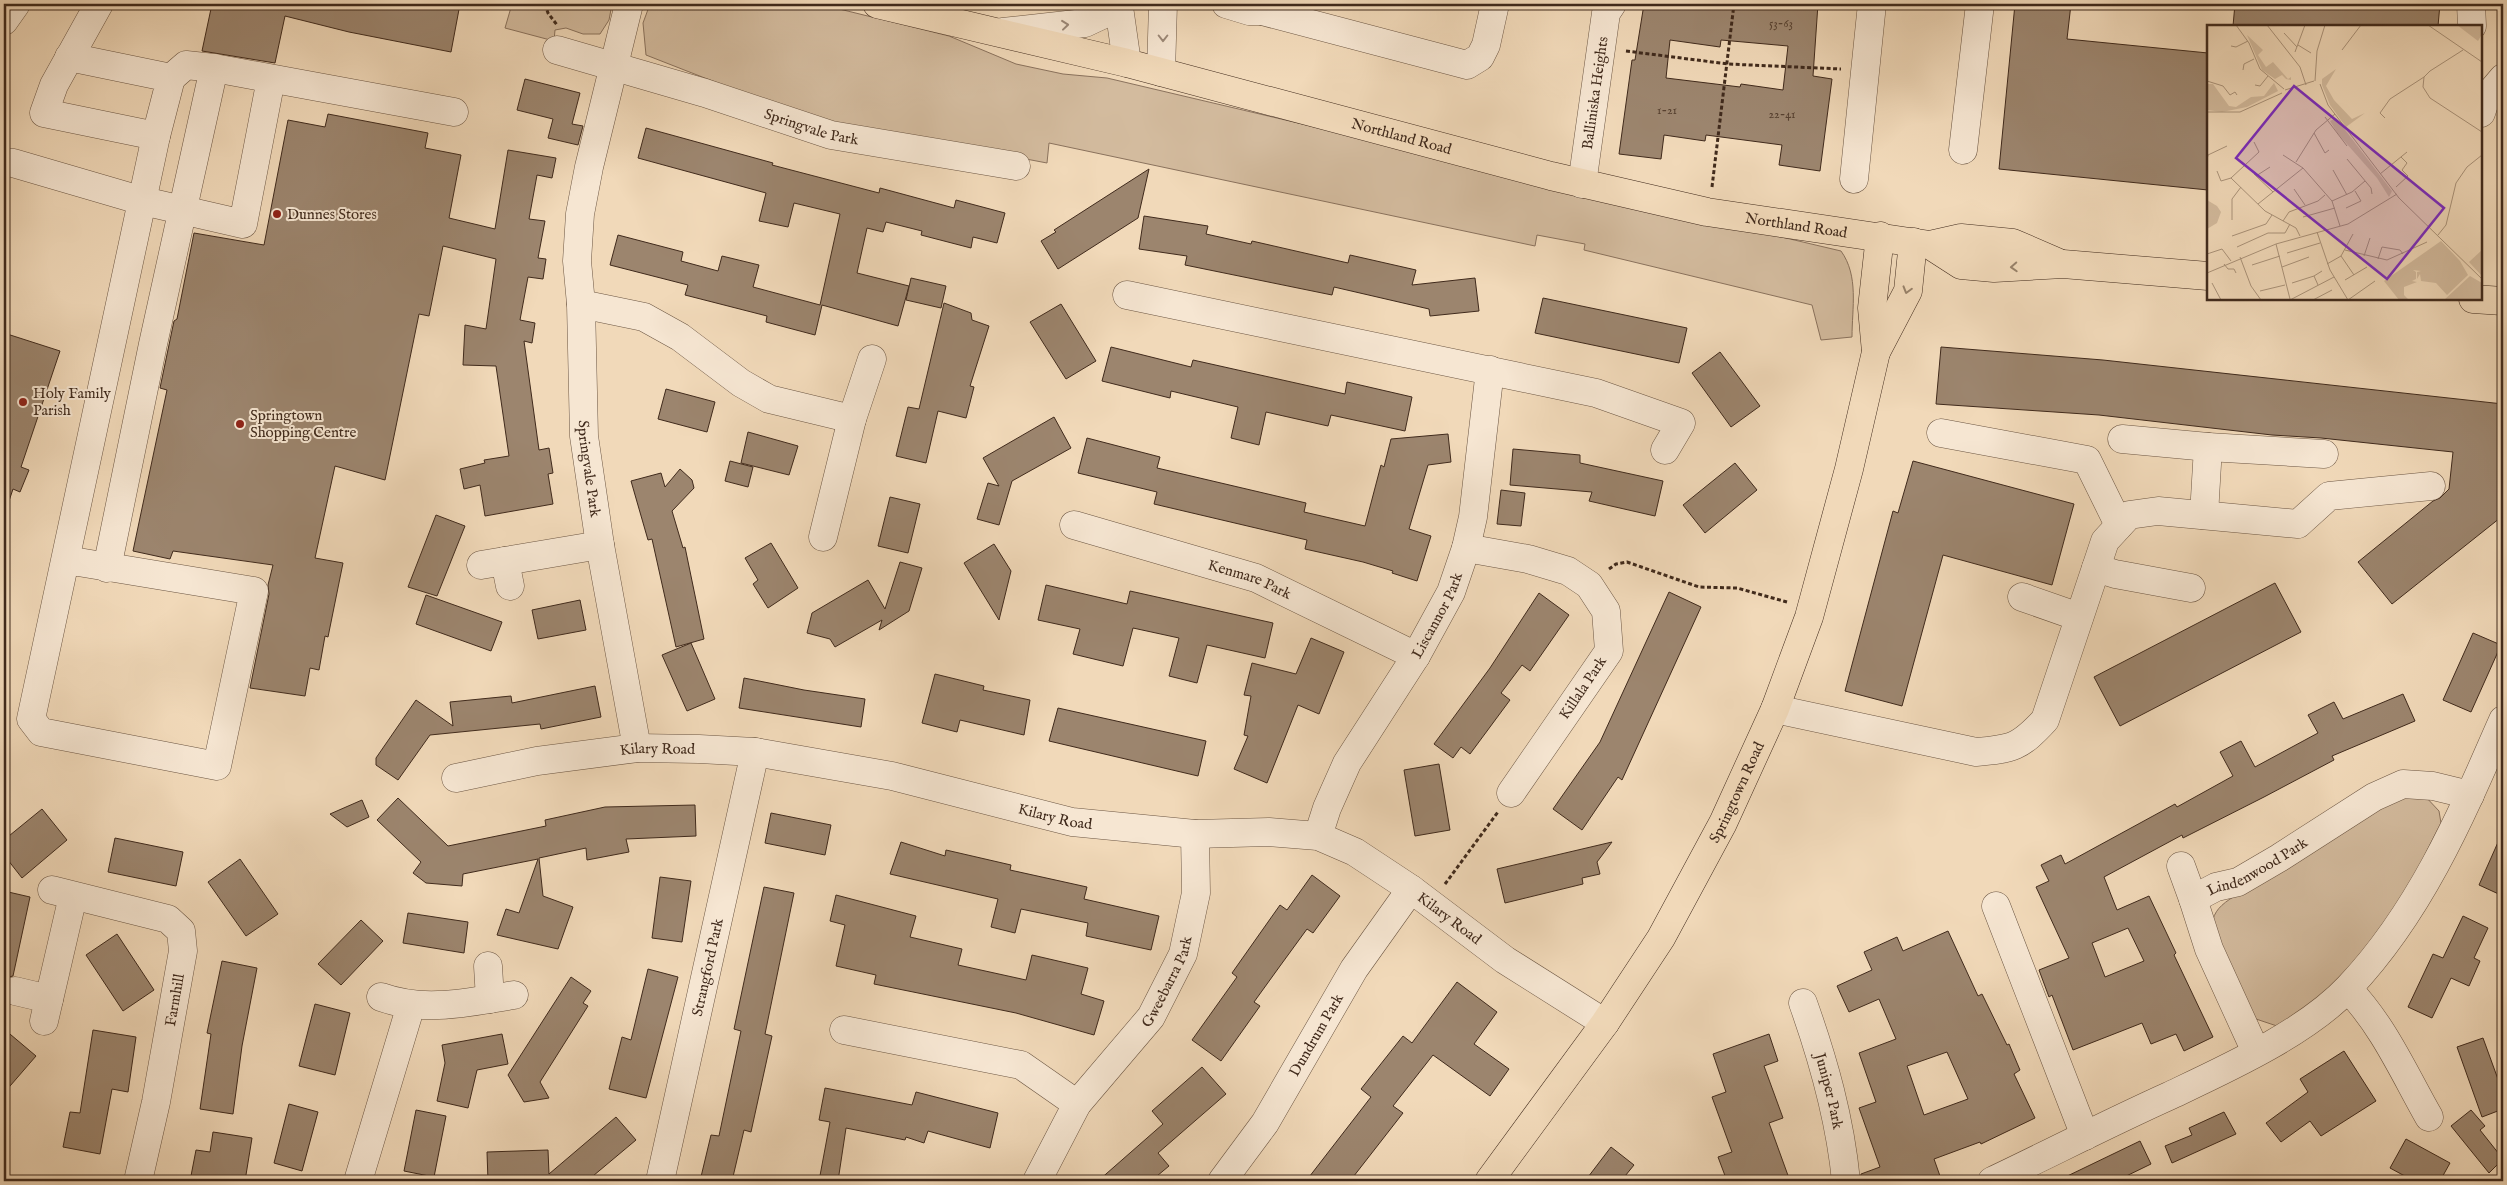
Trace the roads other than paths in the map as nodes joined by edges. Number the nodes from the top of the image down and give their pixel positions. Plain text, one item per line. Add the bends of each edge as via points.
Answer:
1 (16, 4) edge
2 (99, 4) edge
3 (629, 4) edge
4 (877, 4) edge
5 (1163, 4) edge
6 (1226, 4) edge
7 (1496, 4) edge
8 (1612, 4) edge
9 (1872, 4) edge
10 (1980, 4) edge
11 (2471, 4) edge
12 (1120, 5) edge
13 (1263, 7) edge
14 (4, 21) edge
15 (2472, 25) edge
16 (999, 32) junction
17 (561, 41) road end
18 (69, 57) junction
19 (1127, 63) junction
20 (613, 66) junction
21 (214, 68) junction
22 (1161, 72) junction
23 (170, 78) junction
24 (271, 79) junction
25 (454, 112) dead end
26 (156, 136) junction
27 (1963, 150) dead end
28 (7, 160) edge
29 (1016, 166) dead end
30 (1854, 179) dead end
31 (1582, 184) junction
32 (143, 201) junction
33 (182, 210) junction
34 (1880, 236) junction
35 (1922, 243) junction
36 (2207, 276) edge
37 (1127, 295) dead end
38 (2482, 300) edge
39 (2503, 301) edge
40 (581, 304) junction
41 (1876, 352) junction
42 (872, 360) dead end
43 (1490, 370) junction
44 (852, 419) junction
45 (1942, 433) dead end
46 (2122, 439) dead end
47 (2208, 447) junction
48 (1665, 450) dead end
49 (2324, 454) dead end
50 (2431, 486) dead end
51 (2204, 515) junction
52 (1074, 525) dead end
53 (2119, 525) junction
54 (823, 537) dead end
55 (600, 545) junction
56 (1466, 548) junction
57 (66, 560) junction
58 (107, 568) junction
59 (2096, 568) junction
60 (498, 570) dead end
61 (2191, 588) dead end
62 (2022, 597) dead end
63 (2079, 617) junction
64 (1416, 656) junction
65 (1775, 708) junction
66 (2503, 720) edge
67 (637, 748) junction
68 (755, 752) junction
69 (456, 778) dead end
70 (1511, 793) road end
71 (2470, 795) junction
72 (1195, 834) junction
73 (1318, 836) junction
74 (2181, 866) dead end
75 (1421, 896) junction
76 (2193, 899) junction
77 (1996, 906) dead end
78 (488, 966) dead end
79 (2348, 988) junction
80 (15, 991) dead end
81 (381, 997) dead end
82 (1803, 1003) dead end
83 (411, 1005) junction
84 (1605, 1023) junction
85 (844, 1030) dead end
86 (2256, 1052) junction
87 (1077, 1104) junction
88 (2429, 1117) dead end
89 (2085, 1136) junction
90 (138, 1181) edge
91 (358, 1181) edge
92 (660, 1181) edge
93 (1037, 1181) edge
94 (1222, 1181) edge
95 (1489, 1181) edge
96 (1846, 1181) edge
97 (1992, 1181) edge

1 - 14 street
2 - 18 street
3 - 20 street, Springvale Park
4 - 16 main road, Northland Road
5 -> 22 street
6 - 13 street via 1249,11
7 - 13 street via 1483,51 1480,57 1467,65
8 - 31 street, Balliniska Heights via 1606,13
9 - 30 street
10 - 27 street
11 - 15 street
16 -> 12 street via 1084,23
12 - 19 street
16 - 19 main road, Northland Road
17 - 20 street
18 - 23 street
18 - 26 street via 44,113
19 - 22 main road, Northland Road
20 - 29 street, Springvale Park via 831,135
20 - 40 street, Springvale Park via 580,214 577,261
21 - 23 street via 186,65
21 - 24 street
21 - 33 street
22 - 31 main road, Northland Road
23 - 26 street
24 - 25 street
24 - 33 street via 243,224
26 - 32 street
28 - 32 street
31 - 34 main road, Northland Road via 1707,212
32 - 33 street
32 - 57 street
33 - 58 street
34 - 35 main road, Northland Road
34 - 41 main road, Springtown Road via 1872,308
35 - 36 main road, Northland Road via 1961,265 1994,268 2063,264
35 -> 41 main road, Springtown Road via 1908,291
37 - 43 street
38 - 39 main road
40 - 44 street via 644,317 680,337 769,399
40 - 55 street, Springvale Park via 584,436
41 - 65 main road, Springtown Road via 1809,618
42 - 44 street
43 - 48 street via 1596,393 1681,423
43 - 56 street, Liscannor Park
44 - 54 street
45 - 53 street via 2088,460
46 - 47 street
47 - 49 street
47 - 51 street
50 - 51 street via 2329,496 2298,524
51 - 53 street via 2158,511 2129,515
52 - 64 street, Kenmare Park via 1256,578
53 - 59 street via 2105,541
55 - 60 street
55 - 67 street, Springvale Park
56 - 64 street, Liscannor Park via 1451,592
56 - 70 street, Killala Park via 1528,559 1568,571 1589,584 1606,611 1609,651
57 - 58 street
57 - 58 street via 31,719 41,732 217,766 254,591
59 - 61 street
59 - 63 street
62 - 63 street
63 - 65 street via 2045,720 2028,739 2008,750 1976,752
64 - 73 street, Liscannor Park via 1347,763
65 - 84 main road, Springtown Road via 1723,823 1662,938
66 - 71 street
67 - 68 street, Kilary Road
67 - 69 street, Kilary Road via 537,761
68 - 72 street, Kilary Road via 892,776 1072,822
68 - 92 street, Strangford Park
71 - 76 street, Lindenwood Park via 2433,786 2403,784 2374,797 2238,882 2216,887
71 - 79 street via 2437,864 2396,929
72 - 73 street, Kilary Road via 1270,832
72 - 87 street, Gweebarra Park via 1196,893 1182,954 1151,1017
73 - 75 street, Kilary Road via 1354,852
74 - 76 street
75 - 84 street, Kilary Road via 1505,960
75 - 94 street, Dundrum Park via 1354,969 1265,1123
76 - 86 street, Lindenwood Park via 2209,949
77 - 89 street
78 - 83 street via 502,997 432,1006
79 - 86 street via 2307,1022
79 - 88 street via 2363,1004 2391,1048
80 - 90 street, Farmhill via 46,1010 62,893 168,919 181,931 183,951
81 - 83 street
82 - 96 street, Juniper Park via 1826,1067 1843,1146
83 - 91 street
84 - 95 main road, Springtown Road
85 - 87 street via 1021,1065
86 - 89 street via 2221,1072
87 - 93 street, Gweebarra Park
89 - 97 street

